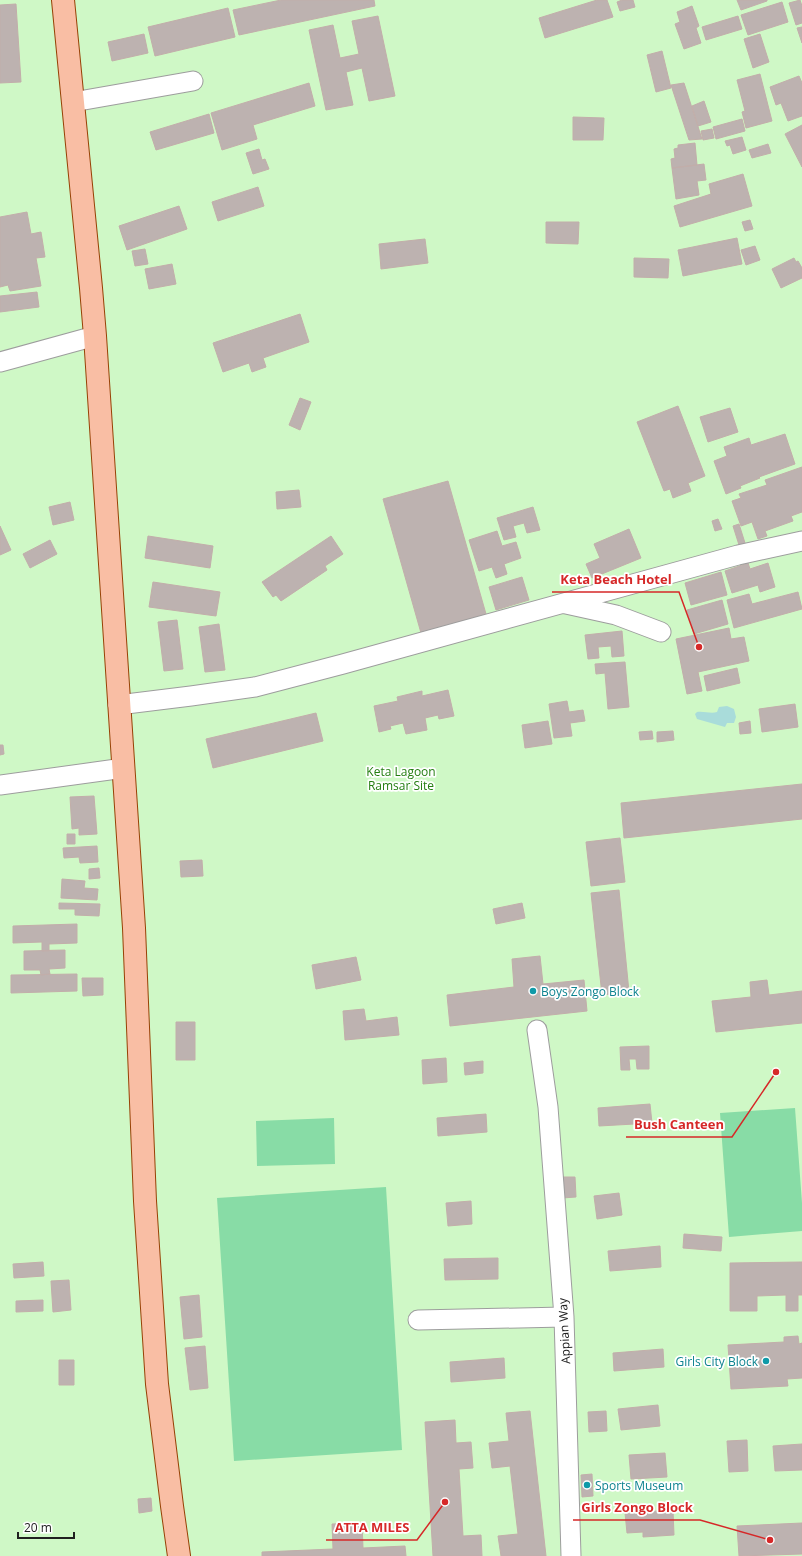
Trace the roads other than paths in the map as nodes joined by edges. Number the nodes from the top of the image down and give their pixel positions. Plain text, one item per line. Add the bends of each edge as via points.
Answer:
1 (63, 0) edge
2 (193, 81) dead end
3 (72, 102) junction
4 (95, 336) junction
5 (0, 362) edge
6 (802, 541) edge
7 (564, 604) junction
8 (661, 632) dead end
9 (118, 704) junction
10 (124, 768) junction
11 (0, 785) edge
12 (537, 1030) dead end
13 (564, 1317) junction
14 (418, 1320) dead end
15 (179, 1556) edge
16 (571, 1556) edge

1 - 3 main road
2 - 3 street
3 - 4 main road
4 - 5 street
4 - 9 main road
6 - 7 street via 738,555
7 - 8 street via 616,615
7 - 9 street via 255,687
9 - 10 main road
10 - 11 street
10 - 15 main road via 157,1384
12 - 13 street, Appian Way via 548,1107
13 - 14 street
13 - 16 street, Appian Way

